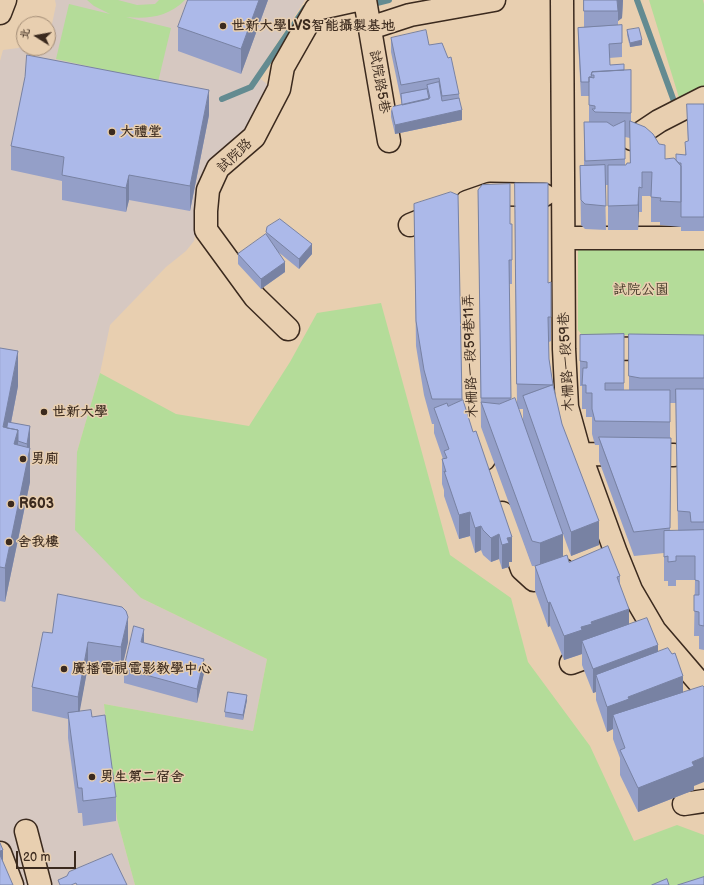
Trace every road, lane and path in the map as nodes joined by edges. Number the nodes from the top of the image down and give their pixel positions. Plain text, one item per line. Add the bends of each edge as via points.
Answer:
1 (5, 0) edge
2 (357, 0) edge
3 (365, 0) edge
4 (494, 0) edge
5 (562, 0) edge
6 (0, 12) edge
7 (370, 28) junction
8 (702, 104) edge
9 (632, 139) edge
10 (389, 141) dead end
11 (563, 196) junction
12 (467, 202) junction
13 (410, 225) dead end
14 (565, 238) junction
15 (704, 238) edge
16 (288, 329) dead end
17 (704, 348) edge
18 (564, 349) junction
19 (580, 454) junction
20 (674, 454) dead end
21 (489, 474) edge
22 (497, 496) edge
23 (616, 553) junction
24 (655, 631) junction
25 (571, 663) dead end
26 (701, 700) edge
27 (26, 831) dead end
28 (0, 854) edge
29 (12, 885) edge
30 (40, 885) edge

1 - 6 street
2 - 16 street, 試院路 via 316,9 283,67 279,89 254,137 218,168 208,190 206,230 255,297
3 - 7 street, 試院路5巷
4 - 7 street via 410,15
5 - 11 street, 木柵路一段59巷
7 - 10 street, 試院路5巷
8 - 9 street via 659,121
11 - 12 street via 490,194
11 - 14 street, 木柵路一段59巷
12 - 13 street
12 - 21 street, 木柵路一段59巷11弄 via 472,423
14 - 15 street
14 - 18 street, 木柵路一段59巷
17 - 18 street
18 - 19 street, 木柵路一段59巷 via 567,407
19 - 20 street
19 - 23 street, 木柵路一段59巷
22 - 23 street via 522,569 534,580
23 - 24 street, 木柵路一段59巷 via 631,590
24 - 25 street
24 - 26 street, 木柵路一段59巷
27 - 30 street
28 - 29 street

